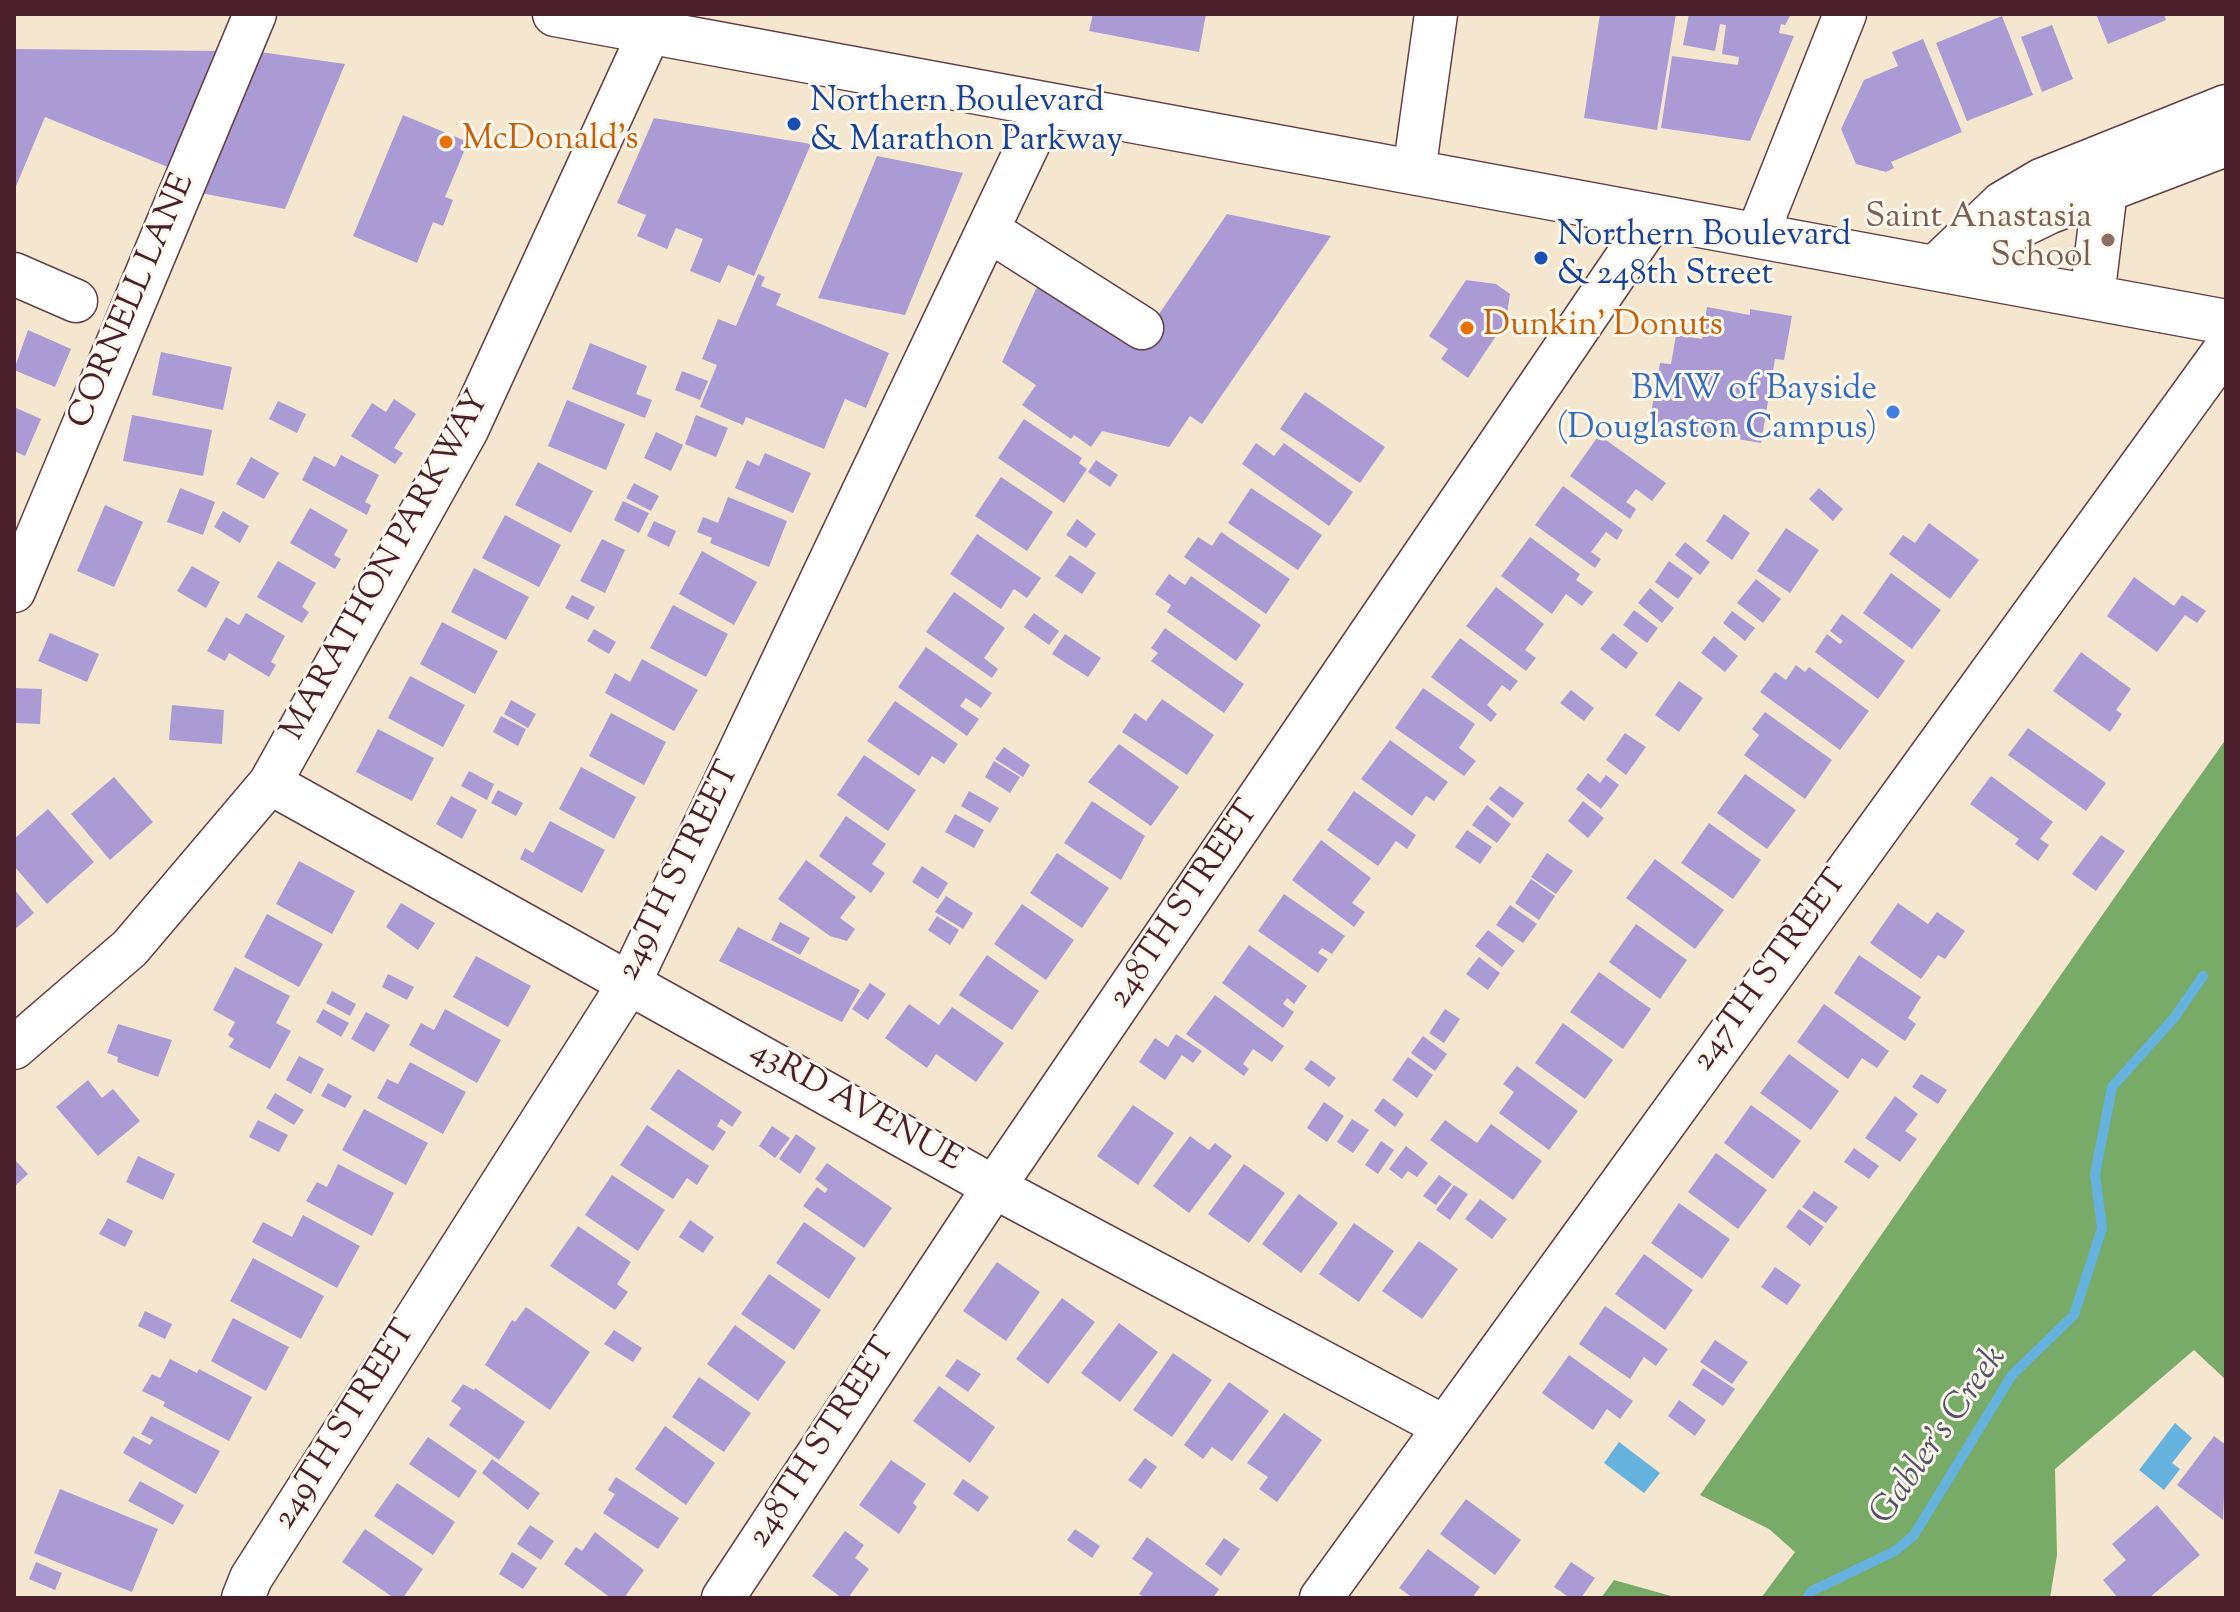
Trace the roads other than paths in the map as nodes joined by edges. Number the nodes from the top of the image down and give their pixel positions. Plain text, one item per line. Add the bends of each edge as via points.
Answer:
1 (255, 14) edge
2 (555, 14) edge
3 (1436, 14) edge
4 (1845, 14) edge
5 (654, 22) edge
6 (1047, 105) junction
7 (2226, 106) edge
8 (2226, 145) edge
9 (1414, 172) junction
10 (2105, 190) junction
11 (1654, 217) junction
12 (988, 230) junction
13 (1757, 235) junction
14 (1934, 268) junction
15 (14, 274) edge
16 (2092, 297) junction
17 (76, 301) dead end
18 (2226, 322) edge
19 (1142, 328) dead end
20 (2226, 348) edge
21 (14, 591) edge
22 (270, 783) junction
23 (630, 982) junction
24 (14, 1048) edge
25 (994, 1187) junction
26 (1443, 1426) junction
27 (243, 1598) edge
28 (723, 1598) edge
29 (1321, 1598) edge

1 - 21 street, CORNELL LANE
2 - 5 main road
3 - 9 street
4 - 13 street
5 - 6 main road
5 - 22 street, MARATHON PARKWAY via 467,430
6 - 9 main road
6 - 12 street, 249TH STREET
7 - 14 street via 2041,180 2002,203
8 - 10 street
9 - 11 main road
10 - 14 street
10 - 16 main road
11 - 13 main road
11 - 25 street, 248TH STREET
12 - 19 street
12 - 23 street, 249TH STREET
13 - 14 main road
14 - 16 main road
15 - 17 street
16 - 18 main road
20 - 26 street, 247TH STREET
22 - 23 street, 43RD AVENUE
22 - 24 street, MARATHON PARKWAY via 130,948
23 - 25 street, 43RD AVENUE
23 - 27 street, 249TH STREET
25 - 26 street, 43RD AVENUE
25 - 28 street, 248TH STREET
26 - 29 street, 247TH STREET

